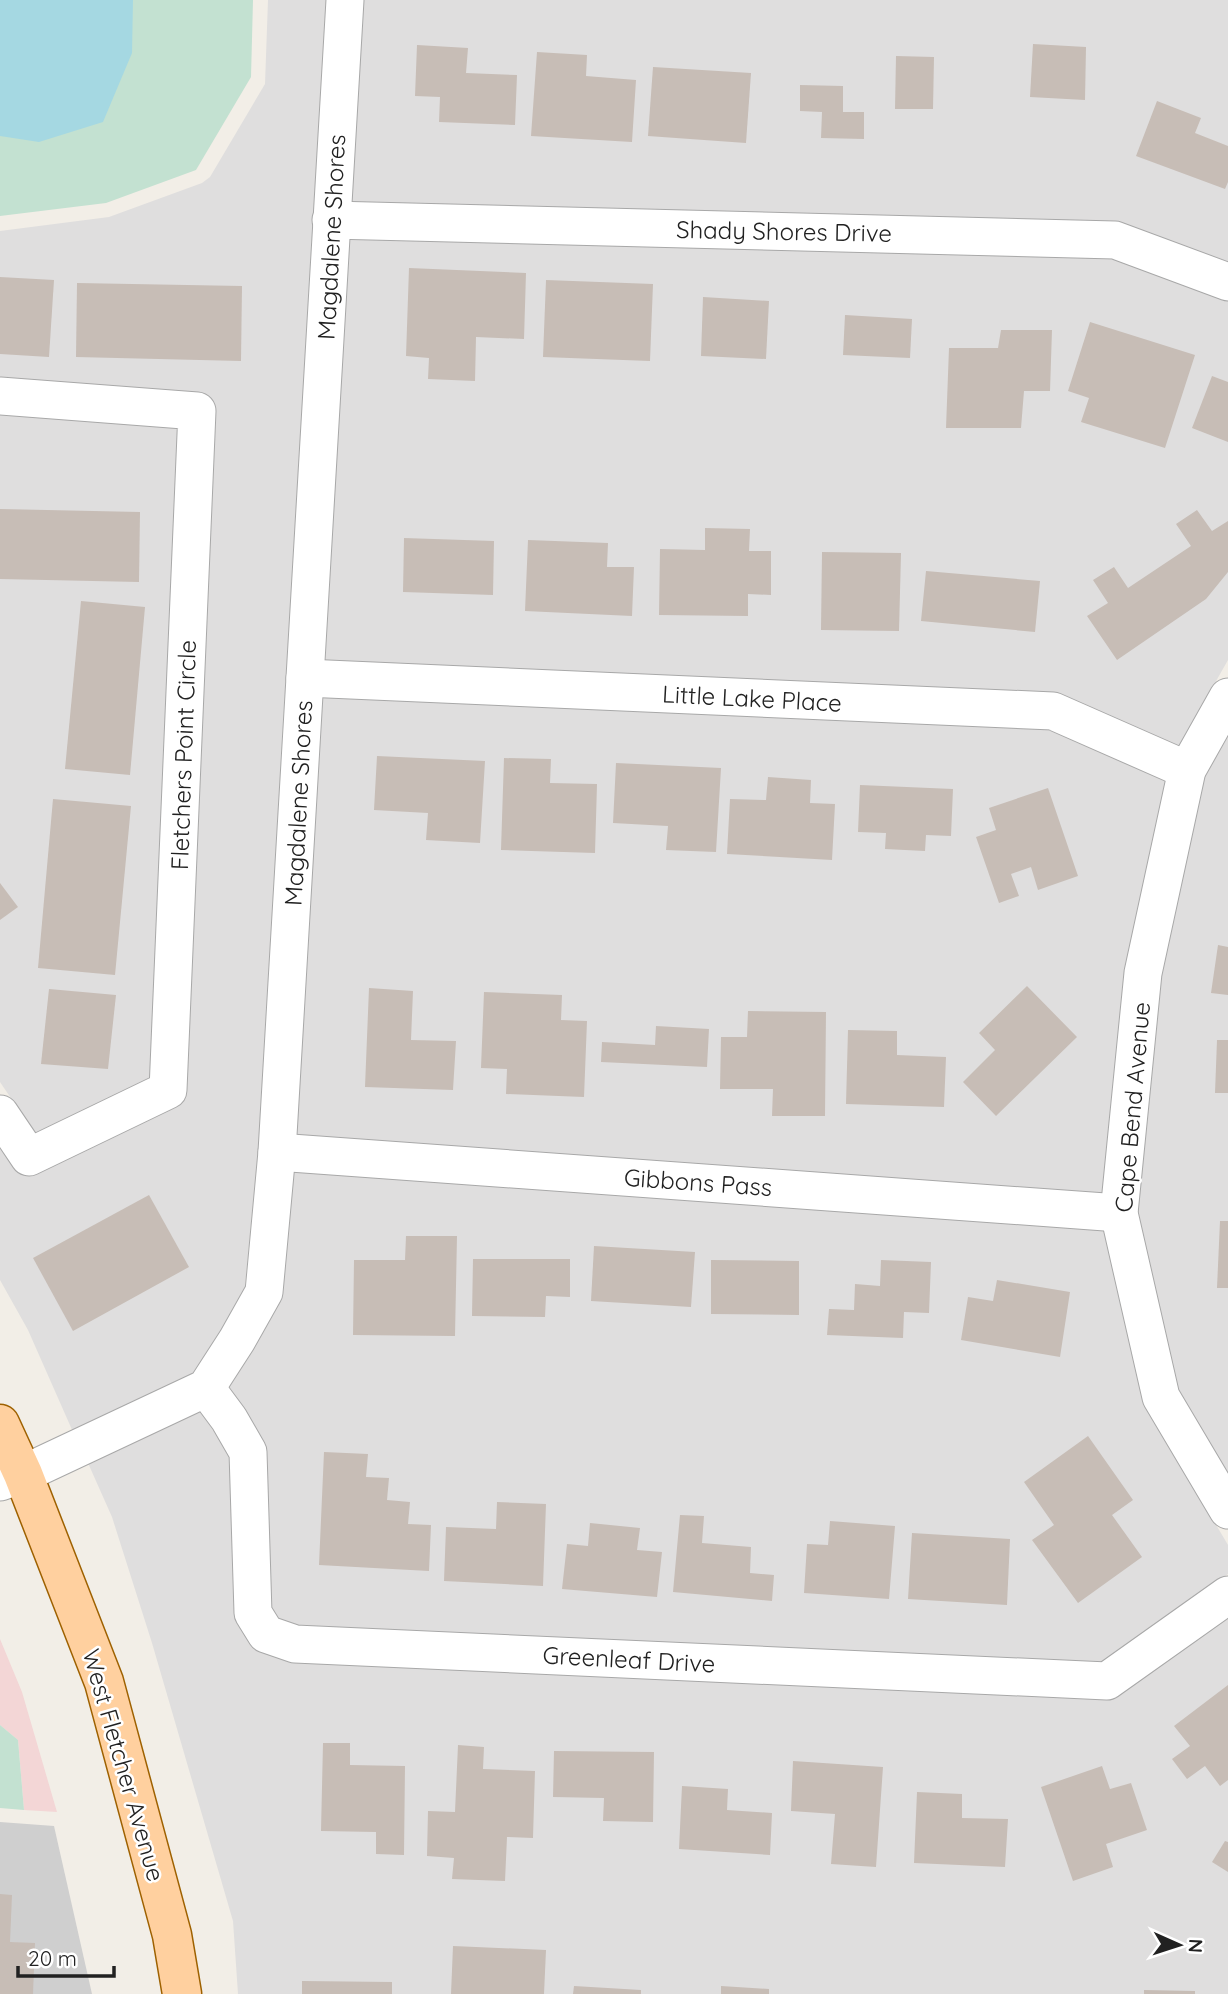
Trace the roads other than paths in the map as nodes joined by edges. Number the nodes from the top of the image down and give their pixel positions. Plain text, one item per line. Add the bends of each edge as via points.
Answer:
1 (345, 0) edge
2 (331, 220) junction
3 (1228, 282) edge
4 (0, 396) edge
5 (305, 678) junction
6 (1228, 697) edge
7 (1187, 770) junction
8 (0, 1114) edge
9 (277, 1152) junction
10 (1119, 1213) junction
11 (206, 1388) junction
12 (0, 1424) edge
13 (11, 1478) edge
14 (1228, 1510) edge
15 (1228, 1595) edge
16 (182, 1994) edge

1 - 2 street, Magdalene Shores
2 - 3 street, Shady Shores Drive via 1115,240
2 - 5 street, Magdalene Shores
4 - 8 street, Fletchers Point Circle via 197,411 168,1090 29,1157
5 - 7 street, Little Lake Place via 1052,711
5 - 9 street, Magdalene Shores
6 - 7 street, Cape Bend Avenue
7 - 10 street, Cape Bend Avenue via 1143,973
9 - 10 street, Gibbons Pass
9 - 11 street, Magdalene Shores via 264,1292
10 - 14 street, Cape Bend Avenue via 1161,1397
11 - 13 street
11 - 15 street, Greenleaf Drive via 248,1452 253,1613 266,1634 295,1644 1107,1681
12 - 13 main road, West Fletcher Avenue
13 - 16 main road, West Fletcher Avenue via 104,1682 172,1935

